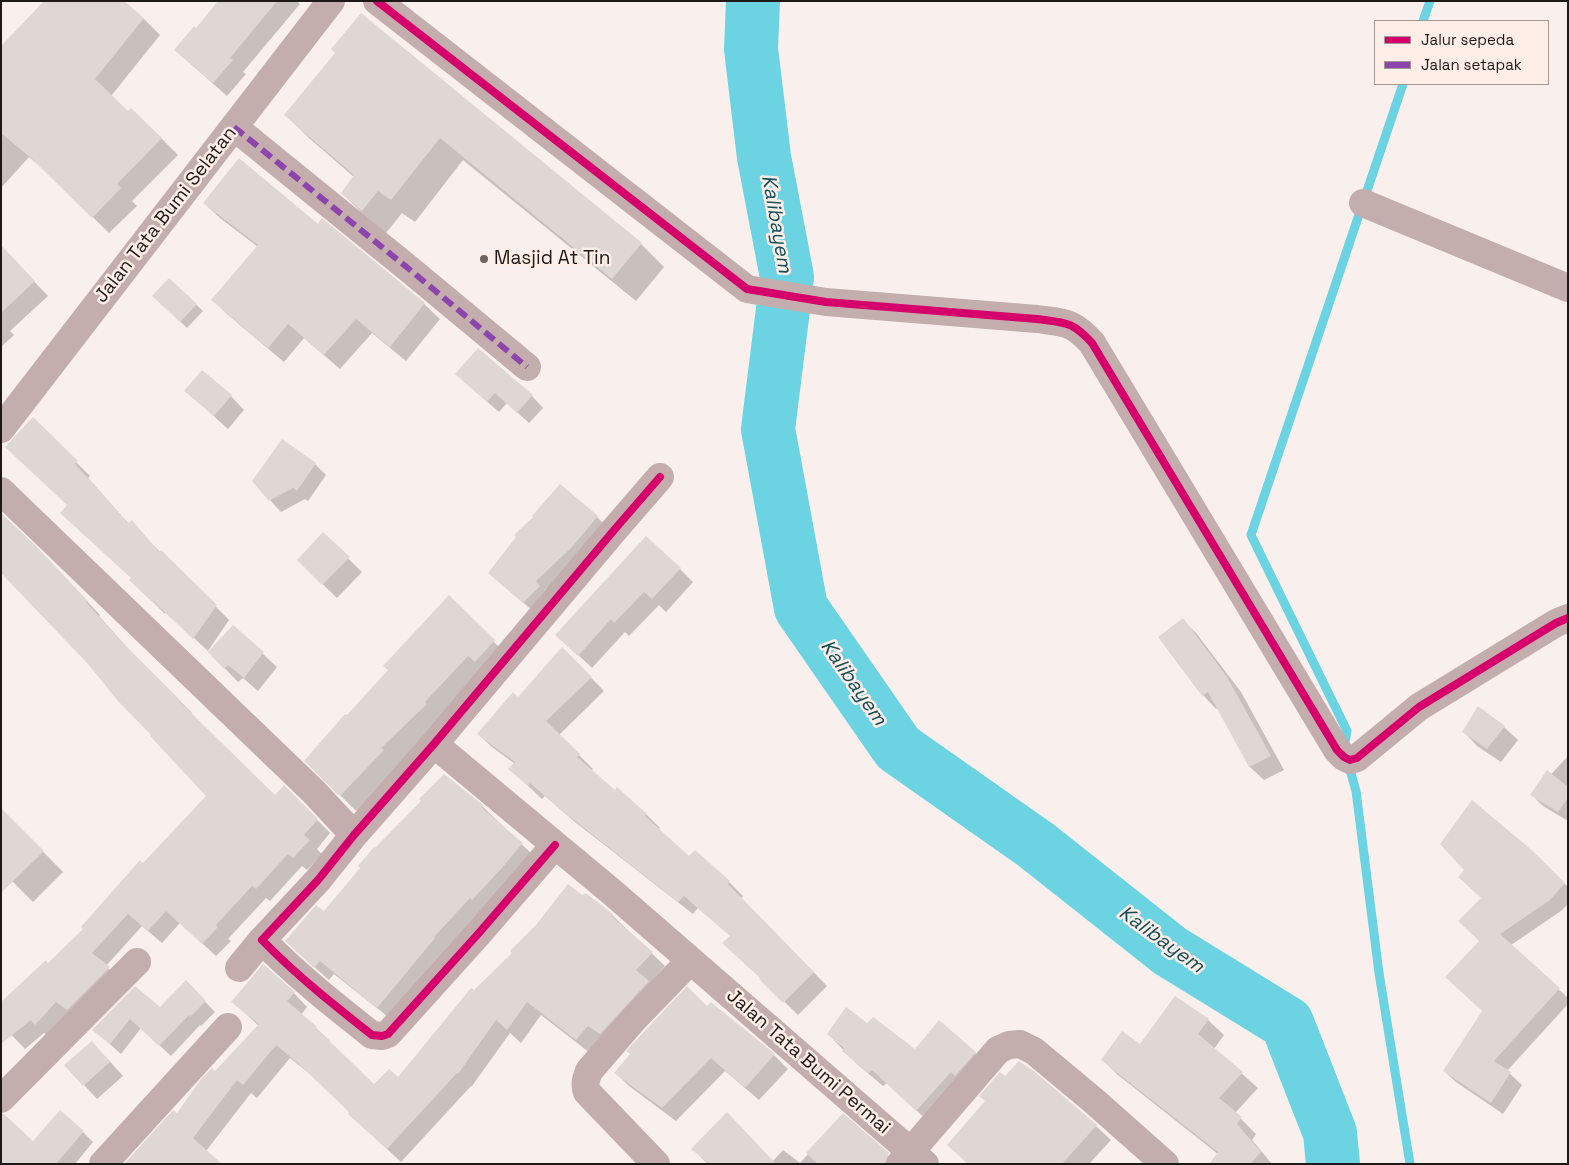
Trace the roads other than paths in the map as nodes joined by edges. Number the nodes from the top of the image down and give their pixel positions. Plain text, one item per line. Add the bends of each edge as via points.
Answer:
1 (331, 1) edge
2 (377, 1) edge
3 (234, 127) junction
4 (1363, 203) dead end
5 (1568, 288) edge
6 (527, 367) dead end
7 (1, 429) edge
8 (660, 477) dead end
9 (1, 491) edge
10 (1568, 618) edge
11 (434, 744) junction
12 (354, 835) junction
13 (555, 845) junction
14 (262, 940) junction
15 (690, 961) junction
16 (136, 962) dead end
17 (239, 968) dead end
18 (228, 1027) dead end
19 (1, 1099) edge
20 (912, 1160) edge
21 (103, 1164) edge
22 (656, 1164) edge
23 (1165, 1164) edge

1 - 3 street, Jalan Tata Bumi Selatan
2 - 10 street via 747,289 826,302 1037,319 1079,328 1092,343 1336,750 1347,759 1357,758 1419,707
3 - 6 street
3 - 7 street, Jalan Tata Bumi Selatan
4 - 5 street
8 - 11 street
9 - 12 street via 314,792
11 - 12 street
11 - 13 street, Jalan Tata Bumi Permai
12 - 14 street via 318,880
13 - 14 street via 388,1034 382,1036 372,1035 318,992
13 - 15 street, Jalan Tata Bumi Permai
14 - 17 street
15 - 20 street, Jalan Tata Bumi Permai via 729,992
15 - 22 street via 632,1021 586,1078 586,1092
16 - 19 street
18 - 21 street
20 - 23 street via 998,1050 1008,1044 1020,1044 1034,1051

